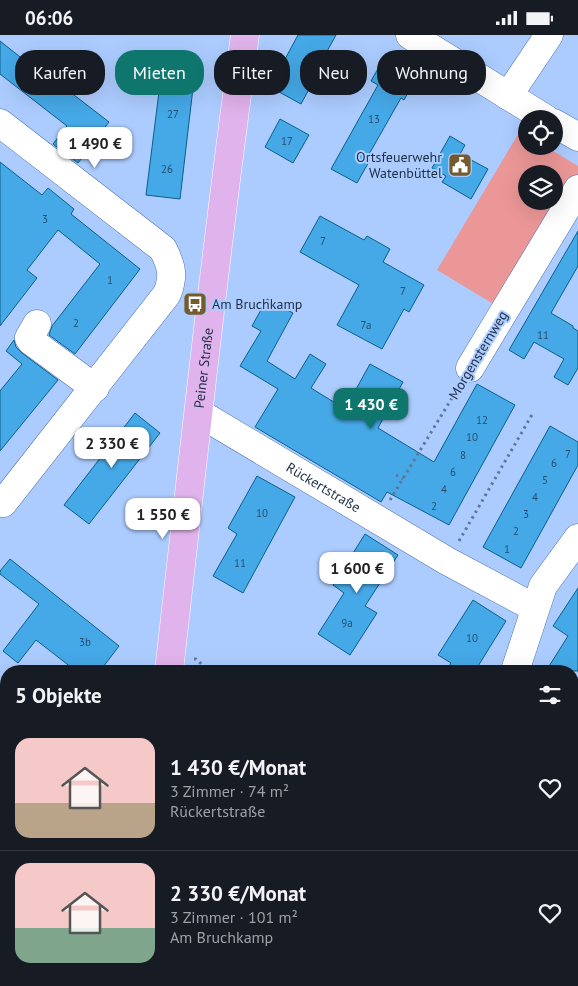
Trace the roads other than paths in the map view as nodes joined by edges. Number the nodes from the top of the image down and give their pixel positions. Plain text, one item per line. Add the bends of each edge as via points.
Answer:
1 (245, 35) edge
2 (410, 35) edge
3 (549, 35) edge
4 (508, 96) junction
5 (531, 110) edge
6 (0, 123) edge
7 (563, 128) edge
8 (578, 137) edge
9 (578, 189) edge
10 (37, 325) dead end
11 (470, 368) road end
12 (95, 388) junction
13 (200, 413) junction
14 (2, 501) edge
15 (578, 538) edge
16 (535, 608) junction
17 (170, 665) edge
18 (517, 665) edge

1 - 13 main road, Peiner Straße via 220,223
2 - 4 street
3 - 4 street
4 - 5 street
6 - 12 street via 163,249 171,264 172,282 167,294
7 - 8 street
9 - 11 street, Morgensternweg
10 - 12 street via 29,338 31,341
12 - 14 street
13 - 16 street, Rückertstraße via 447,561
13 - 17 main road, Peiner Straße
15 - 16 street via 543,587
16 - 18 street

